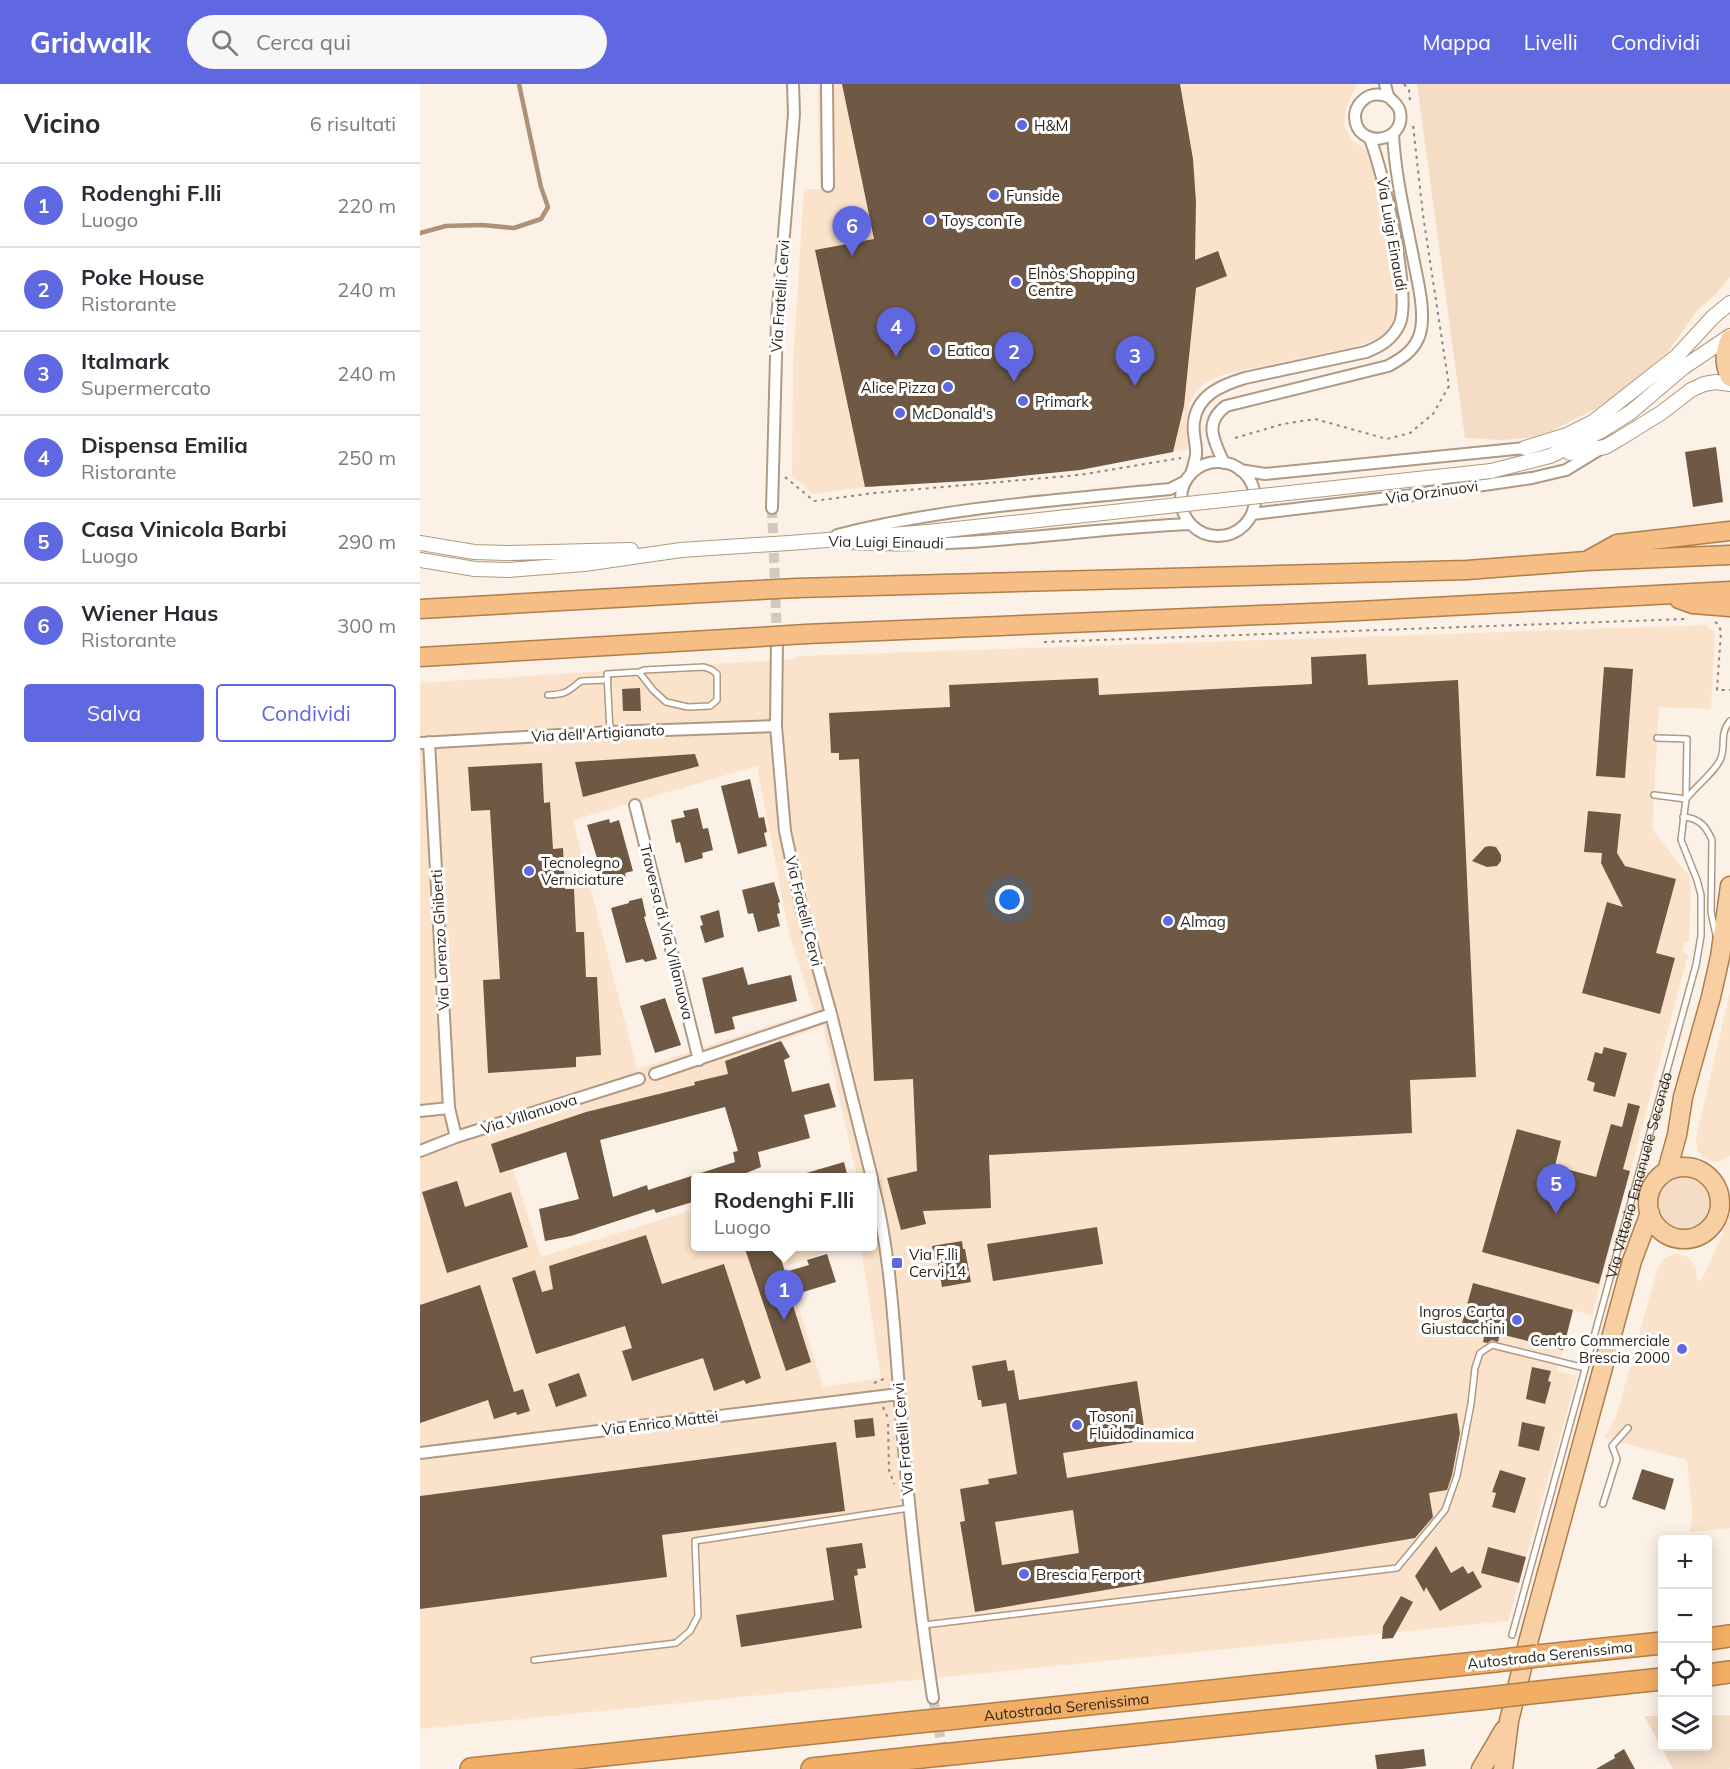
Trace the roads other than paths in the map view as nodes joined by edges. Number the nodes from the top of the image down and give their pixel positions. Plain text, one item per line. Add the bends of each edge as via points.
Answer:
1 (793, 84) edge
2 (827, 84) edge
3 (1367, 84) edge
4 (1384, 84) edge
5 (1389, 97) junction
6 (1364, 99) junction
7 (1394, 134) junction
8 (1370, 139) junction
9 (828, 186) dead end
10 (1730, 303) edge
11 (1730, 338) edge
12 (1730, 377) edge
13 (1730, 384) edge
14 (1580, 443) junction
15 (1605, 447) junction
16 (1525, 448) junction
17 (1550, 456) junction
18 (1224, 463) junction
19 (1240, 470) junction
20 (1188, 478) junction
21 (772, 508) tunnel mouth
22 (1252, 514) junction
23 (1190, 524) junction
24 (1730, 531) edge
25 (814, 541) junction
26 (420, 543) edge
27 (681, 550) junction
28 (1730, 555) edge
29 (420, 560) edge
30 (1586, 561) junction
31 (1730, 591) edge
32 (1666, 595) junction
33 (1730, 607) edge
34 (420, 609) edge
35 (777, 638) tunnel mouth
36 (420, 657) edge
37 (639, 672) junction
38 (608, 680) junction
39 (548, 695) dead end
40 (1730, 721) edge
41 (776, 726) junction
42 (610, 732) junction
43 (1657, 738) dead end
44 (424, 742) edge
45 (1654, 795) dead end
46 (1686, 799) junction
47 (636, 805) dead end
48 (1683, 817) junction
49 (1730, 886) edge
50 (1720, 957) junction
51 (831, 1014) junction
52 (699, 1060) junction
53 (655, 1074) dead end
54 (639, 1079) dead end
55 (449, 1108) junction
56 (420, 1111) edge
57 (1677, 1135) junction
58 (456, 1137) junction
59 (420, 1151) edge
60 (1695, 1168) junction
61 (1667, 1171) junction
62 (871, 1173) edge
63 (877, 1201) edge
64 (1650, 1213) junction
65 (1673, 1237) junction
66 (1632, 1261) junction
67 (1585, 1368) junction
68 (899, 1394) junction
69 (1628, 1428) dead end
70 (420, 1453) edge
71 (1603, 1504) dead end
72 (909, 1508) junction
73 (922, 1625) junction
74 (1512, 1635) dead end
75 (1730, 1636) edge
76 (1712, 1638) edge
77 (1658, 1643) edge
78 (534, 1660) dead end
79 (1730, 1672) edge
80 (1712, 1674) edge
81 (1658, 1679) edge
82 (933, 1698) tunnel mouth
83 (1509, 1721) junction
84 (471, 1769) edge
85 (812, 1769) edge
86 (1481, 1769) edge
87 (1503, 1769) edge

1 - 21 street, Via Fratelli Cervi via 794,114 777,319
2 - 9 street
3 - 6 street, Via Luigi Einaudi
4 - 5 street, Via Luigi Einaudi
5 - 6 street via 1376,94
5 - 7 street, Via Luigi Einaudi via 1401,114
6 - 8 street, Via Luigi Einaudi via 1355,120
7 - 8 street
7 - 18 street, Via Luigi Einaudi via 1421,307 1419,337 1412,349 1382,368 1226,406 1214,419 1212,429
8 - 20 street, Via Luigi Einaudi via 1382,175 1401,278 1400,323 1393,336 1366,352 1245,378 1214,390 1197,409 1196,455
10 - 16 street via 1677,356 1593,422
11 - 12 main road via 1725,356
11 - 14 street via 1684,367 1631,412
13 - 15 street, Via Orzinuovi via 1716,382 1691,390
14 - 16 street
14 - 17 street
15 - 17 street, Via Orzinuovi
15 - 22 street, Via Orzinuovi via 1566,470 1532,478
16 - 19 street via 1265,474
17 - 25 street, bridge via 1491,471
18 - 19 street
18 - 20 street, Via Luigi Einaudi via 1206,464
19 - 22 street via 1254,490
20 - 23 street, Via Luigi Einaudi via 1181,503
20 - 25 street, Via Luigi Einaudi via 1170,489 967,510 878,524
22 - 23 street, Via Luigi Einaudi via 1240,529 1223,536 1210,536
23 - 25 street, Via Luigi Einaudi via 936,544
24 - 30 highway via 1617,544
25 - 27 street, bridge
26 - 27 street via 506,553
27 - 29 street via 508,570
28 - 30 highway
30 - 34 highway, bridge via 1467,570 797,588
31 - 32 highway
32 - 33 highway via 1693,604
32 - 36 highway, bridge via 806,634
35 - 41 street, Via Fratelli Cervi
37 - 37 lane via 666,702 710,706 717,700 717,674 704,667
37 - 38 lane via 608,674
38 - 39 lane via 581,681 565,694
38 - 42 lane
40 - 46 lane via 1724,728 1722,758
41 - 42 street, Via dell'Artigianato
41 - 51 street, Via Fratelli Cervi via 785,831
42 - 44 street, Via dell'Artigianato
43 - 46 lane, Via Vittorio Emanuele Secondo via 1686,739
44 - 55 street, Via Lorenzo Ghiberti
45 - 46 lane
46 - 48 lane, Via Vittorio Emanuele Secondo
47 - 52 street, Traversa di Via Villanuova
48 - 50 lane via 1701,822 1712,840 1712,912
48 - 67 lane, Via Vittorio Emanuele Secondo via 1681,840 1701,895 1700,946
49 - 50 main road, Via Vittorio Emanuele Secondo
50 - 57 main road, Via Vittorio Emanuele Secondo via 1683,1097
51 - 52 street
51 - 62 street, Via Fratelli Cervi
52 - 53 street
54 - 58 street, Via Villanuova
55 - 56 street
55 - 58 street, Via Lorenzo Ghiberti
57 - 60 main road, Via Vittorio Emanuele Secondo
57 - 61 main road, Via Vittorio Emanuele Secondo
58 - 59 street, Via Villanuova
60 - 61 main road, Via Vittorio Emanuele Secondo
60 - 65 main road, Via Vittorio Emanuele Secondo via 1707,1175 1718,1190 1719,1213 1695,1237
61 - 64 main road, Via Vittorio Emanuele Secondo via 1651,1189
63 - 68 street, Via Fratelli Cervi via 885,1235
64 - 65 main road, Via Vittorio Emanuele Secondo via 1655,1224
64 - 66 main road, Via Vittorio Emanuele Secondo
65 - 66 main road, Via Vittorio Emanuele Secondo via 1653,1243
66 - 83 main road, Via Vittorio Emanuele Secondo
67 - 73 lane via 1492,1345 1480,1353 1457,1476 1445,1510 1397,1568
67 - 74 lane, Via Vittorio Emanuele Secondo
68 - 70 street, Via Enrico Mattei
68 - 72 street, Via Fratelli Cervi
69 - 71 lane via 1612,1446 1617,1459
72 - 73 street, Via Fratelli Cervi
72 - 78 lane via 695,1540 698,1616 690,1631 676,1643
73 - 82 street, Via Fratelli Cervi
75 - 76 highway
77 - 84 highway, Autostrada Serenissima, bridge
79 - 80 highway
81 - 85 highway, bridge
83 - 86 main road, Via Vittorio Emanuele Secondo
83 - 87 main road, Via Vittorio Emanuele Secondo

